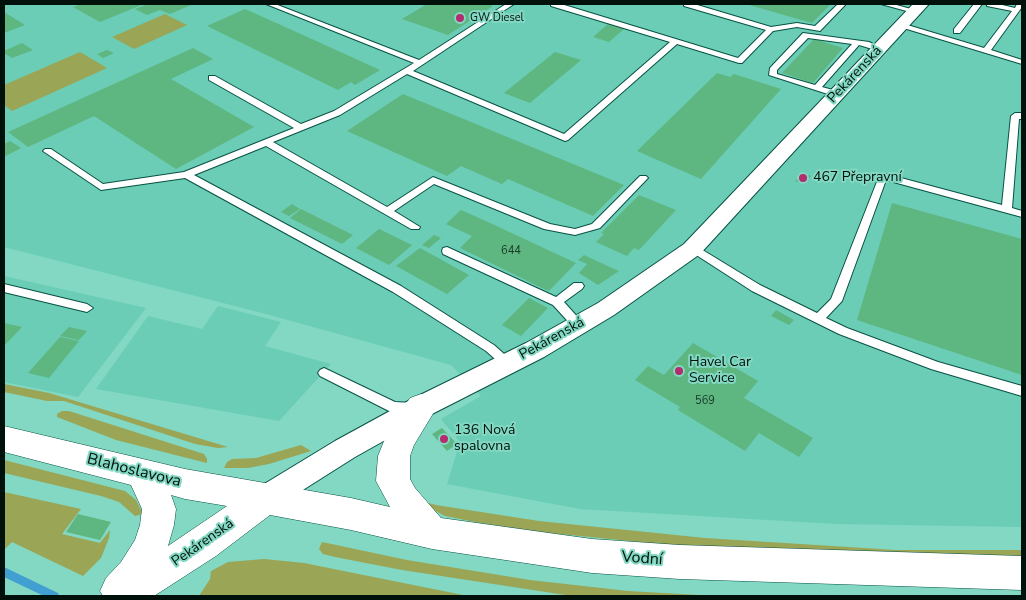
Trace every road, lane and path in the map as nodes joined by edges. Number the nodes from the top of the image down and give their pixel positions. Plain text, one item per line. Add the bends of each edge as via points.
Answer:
1 (269, 4) edge
2 (511, 4) edge
3 (554, 4) edge
4 (687, 4) edge
5 (842, 4) edge
6 (885, 4) edge
7 (978, 4) edge
8 (990, 4) edge
9 (1020, 4) edge
10 (914, 6) edge
11 (1015, 10) junction
12 (901, 26) junction
13 (771, 29) junction
14 (957, 31) dead end
15 (676, 41) junction
16 (857, 43) junction
17 (879, 49) junction
18 (986, 51) junction
19 (1022, 62) edge
20 (420, 63) junction
21 (407, 72) junction
22 (212, 78) dead end
23 (827, 91) junction
24 (1022, 116) edge
25 (301, 128) junction
26 (266, 142) junction
27 (48, 151) dead end
28 (186, 174) junction
29 (643, 178) dead end
30 (1007, 210) junction
31 (387, 211) junction
32 (1022, 214) edge
33 (415, 227) dead end
34 (692, 249) junction
35 (447, 251) dead end
36 (578, 286) dead end
37 (4, 288) edge
38 (557, 302) junction
39 (86, 308) dead end
40 (819, 318) junction
41 (578, 325) junction
42 (508, 364) junction
43 (324, 373) dead end
44 (1022, 391) edge
45 (421, 406) junction
46 (4, 439) edge
47 (142, 474) junction
48 (266, 498) junction
49 (432, 533) junction
50 (1022, 573) edge
51 (130, 587) edge

1 - 20 lane
2 - 20 lane
3 - 15 lane
4 - 13 lane
5 - 13 lane via 817,30 797,25
6 - 10 lane
7 - 14 lane
8 - 11 lane
9 - 11 lane
10 - 12 street, Pekárenská
11 - 18 lane
12 - 17 street, Pekárenská
12 - 18 lane
13 - 15 lane via 739,61
15 - 21 lane via 565,138
16 - 17 lane
16 - 23 lane
16 - 23 lane via 806,35 773,70 774,75
17 - 23 street, Pekárenská
18 - 19 lane
20 - 21 lane
21 - 25 lane via 337,113
22 - 25 lane
23 - 34 street, Pekárenská
24 - 30 lane via 1015,116
25 - 26 lane
26 - 28 lane
26 - 31 lane
27 - 28 lane via 101,187
28 - 42 lane via 397,289 490,348
29 - 31 lane via 596,226 575,232 548,227 433,180
30 - 32 lane
30 - 40 lane via 882,176 836,301
31 - 33 lane
34 - 40 lane via 756,288
34 - 41 street, Pekárenská
35 - 38 lane
36 - 38 lane
37 - 39 lane
38 - 41 lane
40 - 44 lane via 935,366
41 - 42 street, Pekárenská
42 - 45 street, Pekárenská
43 - 45 lane via 393,407
45 - 48 street, Pekárenská via 328,458
45 - 49 main road via 399,441 394,456 393,481 403,499
46 - 47 main road, Blahoslavova
47 - 48 main road, Blahoslavova
47 - 51 main road via 159,509 150,547
48 - 49 main road, Vodní
48 - 51 main road, Pekárenská via 203,544
49 - 50 main road, Vodní via 592,556 680,562

